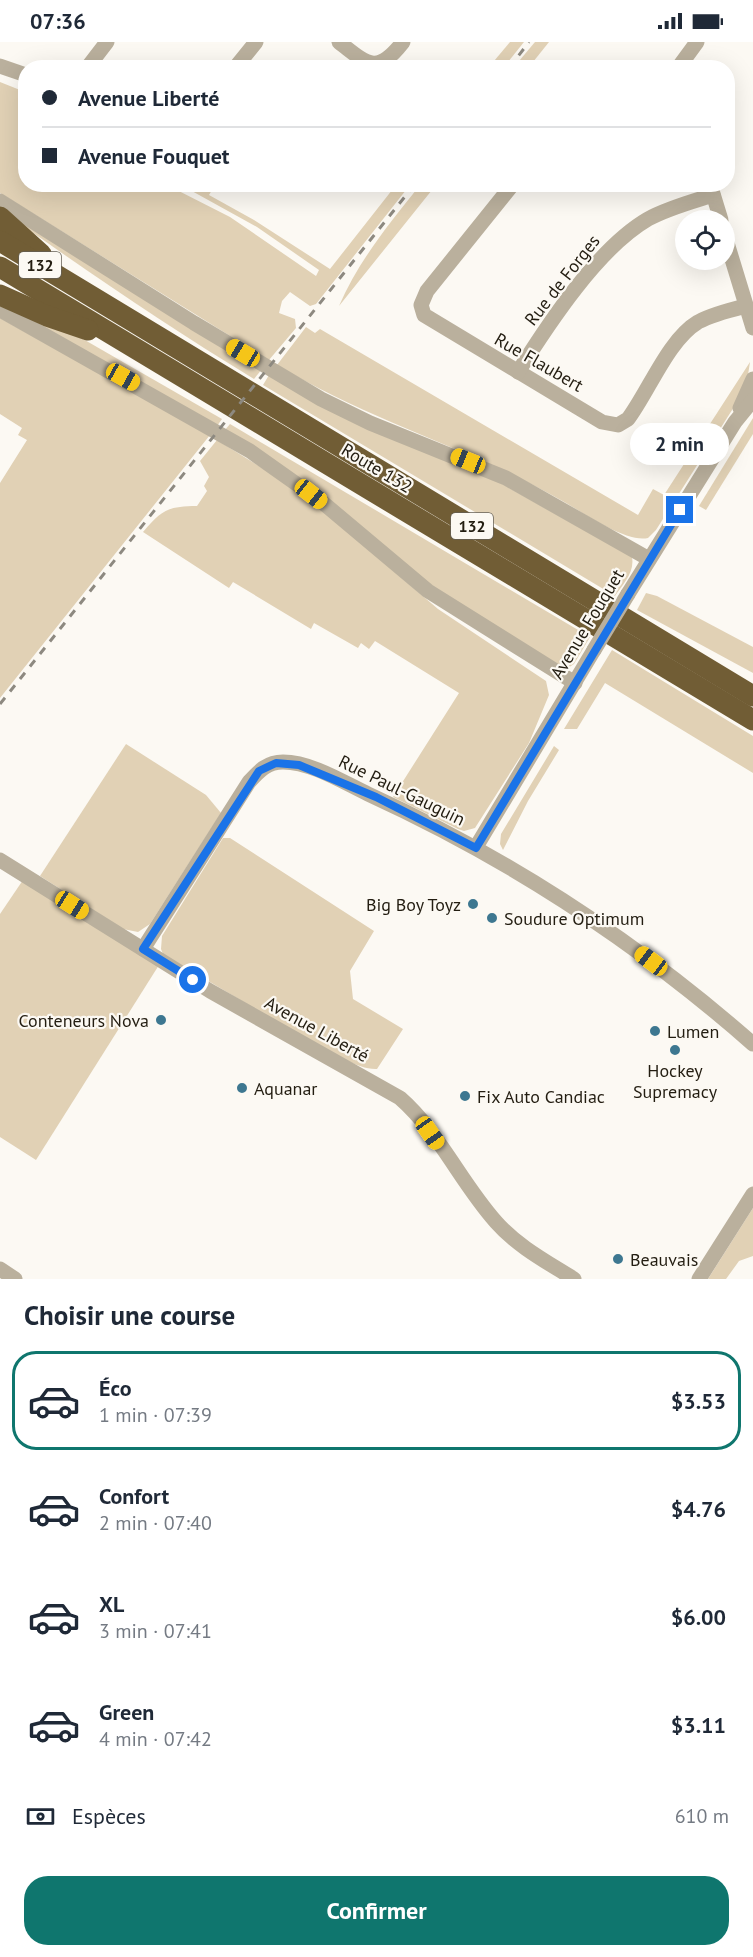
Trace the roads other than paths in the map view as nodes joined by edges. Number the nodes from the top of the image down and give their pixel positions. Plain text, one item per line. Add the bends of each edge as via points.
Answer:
1 (107, 42) edge
2 (256, 42) edge
3 (339, 42) edge
4 (403, 42) edge
5 (697, 42) edge
6 (93, 60) edge
7 (241, 60) edge
8 (364, 60) edge
9 (387, 60) edge
10 (684, 60) edge
11 (0, 66) edge
12 (18, 72) edge
13 (507, 192) edge
14 (707, 192) edge
15 (712, 192) edge
16 (0, 201) edge
17 (718, 210) edge
18 (0, 217) edge
19 (0, 241) edge
20 (0, 267) edge
21 (735, 270) edge
22 (80, 289) junction
23 (0, 295) edge
24 (746, 306) junction
25 (0, 310) edge
26 (753, 328) edge
27 (128, 344) junction
28 (518, 372) junction
29 (753, 379) edge
30 (753, 400) edge
31 (735, 422) junction
32 (649, 558) junction
33 (711, 669) junction
34 (575, 682) junction
35 (753, 684) edge
36 (753, 696) edge
37 (753, 720) edge
38 (476, 848) junction
39 (0, 860) edge
40 (143, 949) junction
41 (753, 1044) edge
42 (753, 1194) edge
43 (0, 1269) edge
44 (15, 1279) edge
45 (574, 1279) edge
46 (699, 1279) edge

1 - 6 street
2 - 7 street
3 - 8 street
4 - 9 street
5 - 10 street
11 - 12 street
13 - 28 street, Rue Flaubert via 427,291 421,305 427,319
14 - 28 street, Rue de Forges via 654,216 596,262
15 - 17 street
16 - 32 street via 313,394 370,423 506,478
18 - 22 highway
19 - 22 highway, Route 132 / 132
20 - 27 highway, Route 132 / 132
21 - 24 street
22 - 33 highway, Route 132 / 132
23 - 27 highway
24 - 26 street
24 - 28 street, Rue Flaubert via 707,318 686,332 632,414 618,425 602,422
25 - 34 street via 250,451 322,502 428,591
27 - 37 highway, Route 132 / 132
29 - 31 street, Avenue Fouquet
30 - 31 street, Avenue Fouquet
31 - 32 street, Avenue Fouquet
32 - 34 street, Avenue Fouquet, bridge
33 - 35 highway
33 - 36 highway, Route 132 / 132
34 - 38 street, Avenue Fouquet
38 - 40 street, Rue Paul-Gauguin via 328,776 291,763 270,764 249,782
38 - 41 street, Rue Paul-Gauguin via 543,886 621,938
39 - 40 street, Avenue Liberté
40 - 45 street, Avenue Liberté via 230,1003 400,1098 420,1119 496,1223 519,1244
42 - 46 street
43 - 44 street

